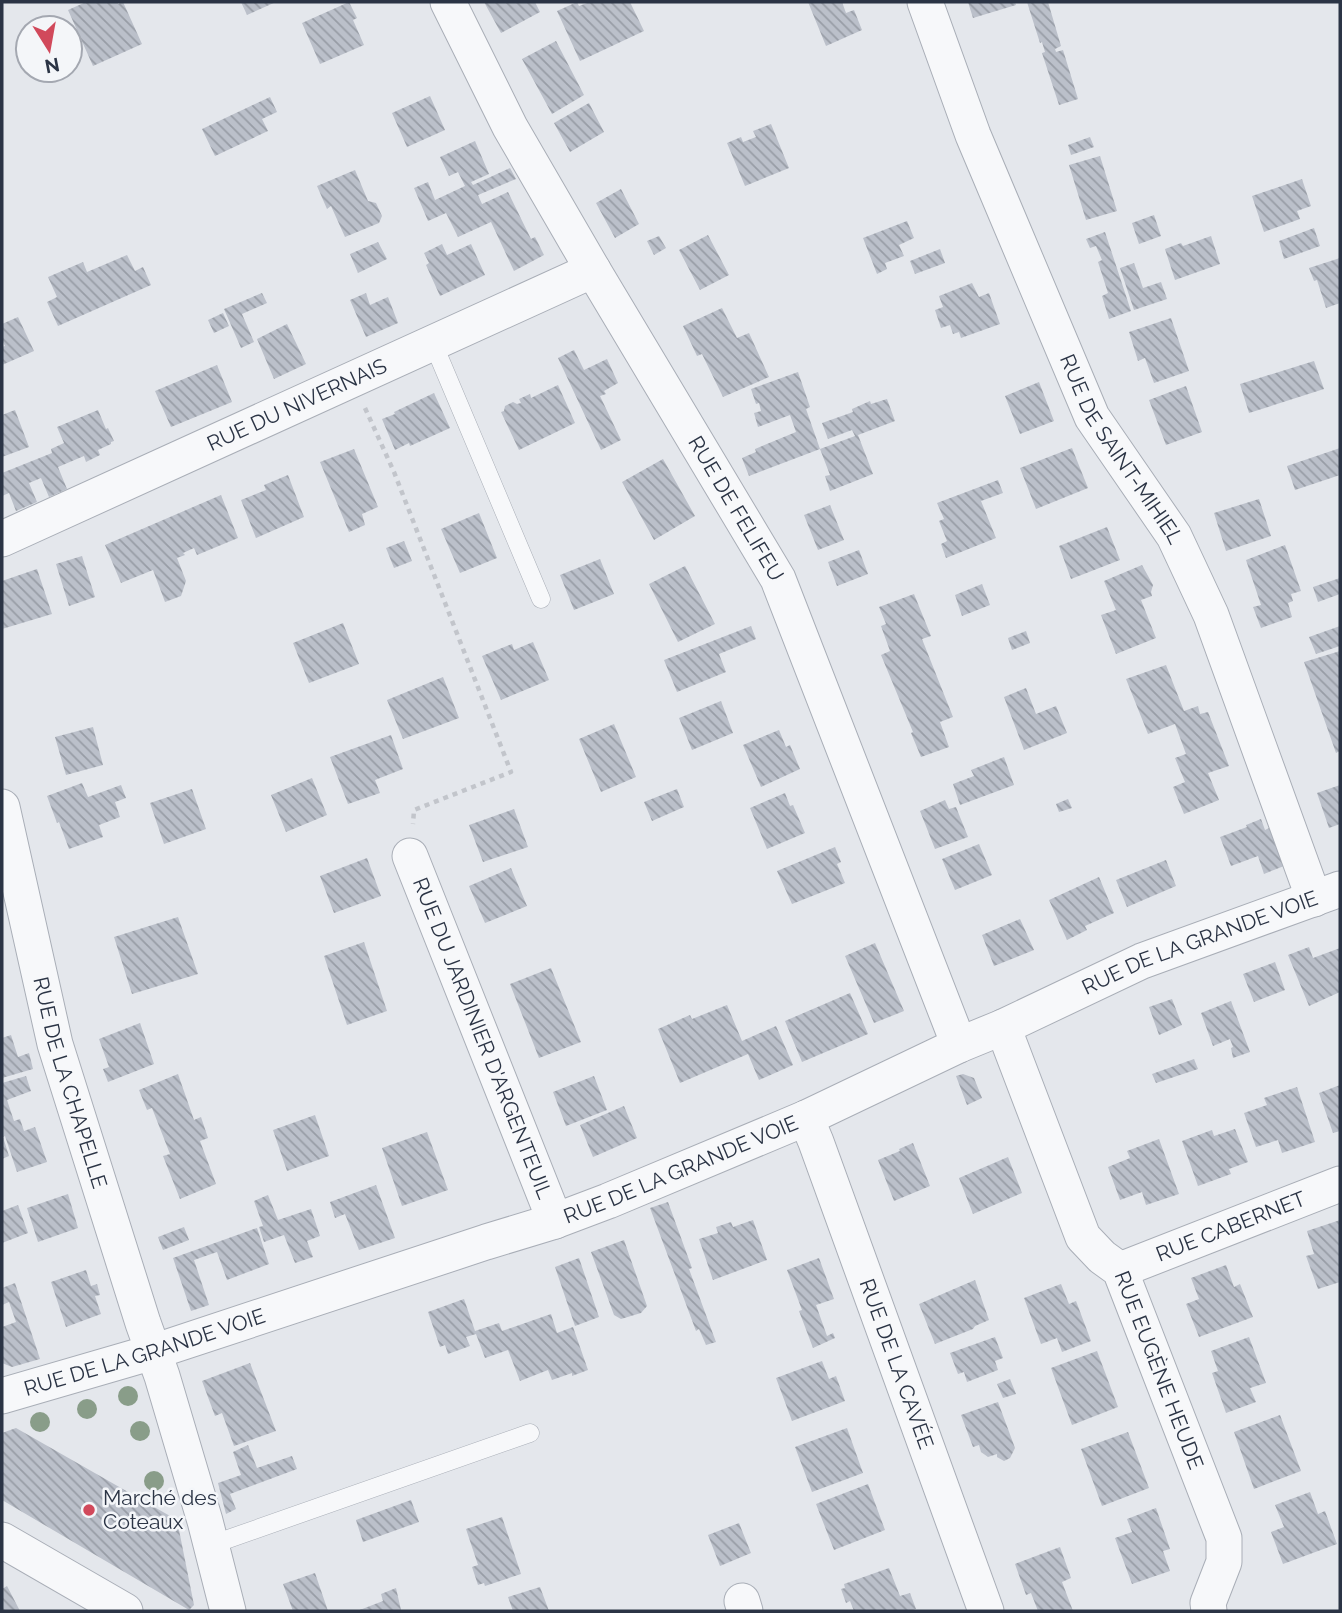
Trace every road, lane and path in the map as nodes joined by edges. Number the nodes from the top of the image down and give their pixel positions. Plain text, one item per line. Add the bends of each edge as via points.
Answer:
1 (448, 2) edge
2 (925, 2) edge
3 (593, 270) junction
4 (433, 343) junction
5 (352, 380) junction
6 (2, 539) edge
7 (541, 600) dead end
8 (2, 807) edge
9 (410, 856) joint
10 (1327, 894) edge
11 (1003, 1027) junction
12 (959, 1045) junction
13 (806, 1118) junction
14 (1340, 1184) edge
15 (555, 1221) junction
16 (1120, 1270) junction
17 (153, 1352) junction
18 (2, 1396) edge
19 (530, 1433) dead end
20 (2, 1540) edge
21 (211, 1545) junction
22 (125, 1611) edge
23 (228, 1611) edge
24 (986, 1611) edge
25 (1209, 1611) edge

1 - 3 street, RUE DE FELIFEU via 510,127
2 - 10 street, RUE DE SAINT-MIHIEL via 973,135 1092,417 1174,536
3 - 4 street, RUE DU NIVERNAIS
3 - 12 street, RUE DE FELIFEU via 778,579
4 - 5 street, RUE DU NIVERNAIS
4 - 7 lane
5 - 6 street, RUE DU NIVERNAIS
5 - 9 path via 394,472 511,772 414,810
8 - 17 street, RUE DE LA CHAPELLE via 55,1044
9 - 15 street, RUE DU JARDINIER D'ARGENTEUIL
10 - 11 street, RUE DE LA GRANDE VOIE via 1142,961
11 - 12 street, RUE DE LA GRANDE VOIE
11 - 16 street, RUE EUGÈNE HEUDE via 1083,1237
12 - 13 street, RUE DE LA GRANDE VOIE
13 - 15 street, RUE DE LA GRANDE VOIE
13 - 24 street, RUE DE LA CAVÉE
14 - 16 street, RUE CABERNET
15 - 17 street, RUE DE LA GRANDE VOIE
16 - 25 street, RUE EUGÈNE HEUDE via 1224,1538 1224,1562
17 - 18 street, RUE DE LA GRANDE VOIE
17 - 21 street, RUE DE LA CHAPELLE
19 - 21 lane
20 - 22 street
21 - 23 street, RUE DE LA CHAPELLE

